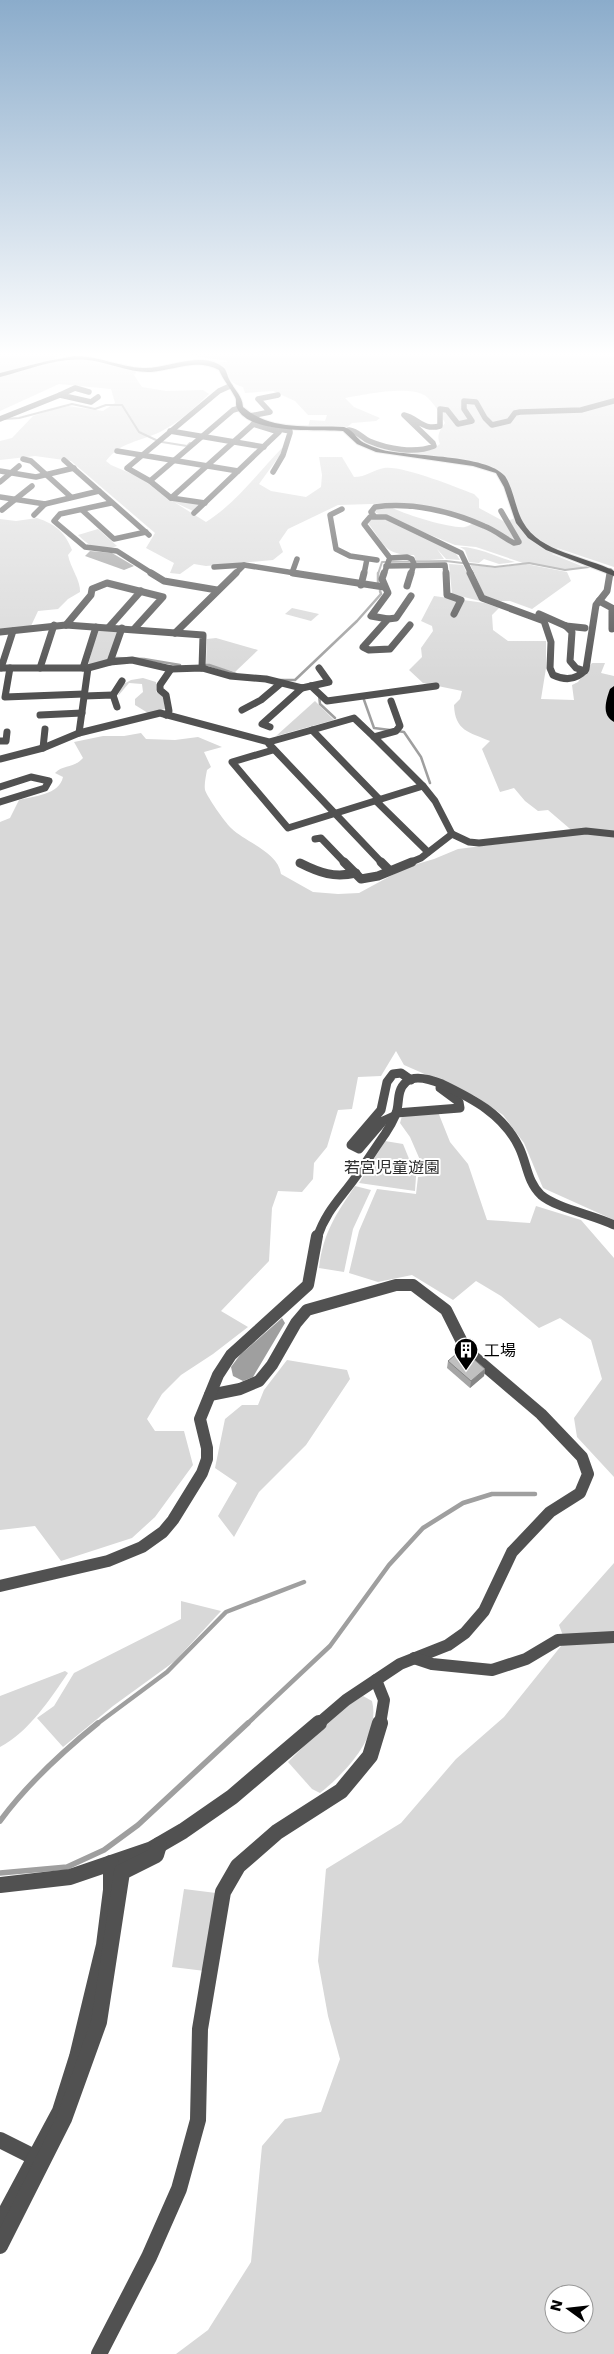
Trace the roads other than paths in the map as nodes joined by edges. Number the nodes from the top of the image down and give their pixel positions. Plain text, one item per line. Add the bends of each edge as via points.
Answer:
1 (30, 461) edge
2 (65, 461) edge
3 (135, 461) edge
4 (173, 461) edge
5 (179, 461) edge
6 (212, 461) edge
7 (249, 461) edge
8 (280, 461) edge
9 (443, 461) edge
10 (19, 466) dead end
11 (206, 466) junction
12 (74, 468) junction
13 (0, 471) edge
14 (238, 471) junction
15 (273, 472) dead end
16 (11, 473) junction
17 (46, 474) junction
18 (150, 481) junction
19 (0, 482) edge
20 (32, 486) dead end
21 (99, 491) junction
22 (0, 497) edge
23 (71, 498) junction
24 (170, 498) junction
25 (15, 499) junction
26 (111, 502) junction
27 (205, 503) junction
28 (45, 504) junction
29 (342, 509) dead end
30 (2, 510) dead end
31 (82, 510) junction
32 (501, 512) dead end
33 (194, 513) dead end
34 (34, 515) dead end
35 (374, 516) junction
36 (343, 555) junction
37 (390, 558) junction
38 (297, 559) dead end
39 (366, 559) junction
40 (377, 560) dead end
41 (340, 562) dead end
42 (413, 563) junction
43 (244, 565) junction
44 (386, 566) junction
45 (214, 567) dead end
46 (612, 572) edge
47 (292, 573) junction
48 (361, 584) junction
49 (407, 586) dead end
50 (384, 587) junction
51 (217, 590) junction
52 (141, 591) junction
53 (411, 596) dead end
54 (599, 602) junction
55 (494, 604) junction
56 (454, 614) dead end
57 (388, 619) junction
58 (410, 624) dead end
59 (66, 625) junction
60 (54, 626) junction
61 (566, 626) junction
62 (96, 627) junction
63 (108, 628) junction
64 (122, 628) junction
65 (585, 628) dead end
66 (134, 629) junction
67 (612, 629) dead end
68 (13, 631) junction
69 (0, 632) edge
70 (175, 632) junction
71 (111, 660) junction
72 (41, 665) junction
73 (85, 666) junction
74 (1, 668) edge
75 (10, 668) junction
76 (202, 668) junction
77 (319, 668) dead end
78 (171, 669) junction
79 (585, 671) junction
80 (122, 681) dead end
81 (280, 684) junction
82 (311, 686) junction
83 (436, 686) dead end
84 (302, 688) junction
85 (614, 689) edge
86 (84, 695) junction
87 (113, 695) junction
88 (391, 701) dead end
89 (117, 707) dead end
90 (242, 710) dead end
91 (82, 713) junction
92 (39, 715) dead end
93 (166, 715) junction
94 (614, 719) edge
95 (270, 727) dead end
96 (45, 729) dead end
97 (312, 730) junction
98 (7, 732) dead end
99 (78, 733) junction
100 (374, 737) junction
101 (0, 741) edge
102 (271, 746) junction
103 (43, 748) junction
104 (0, 759) edge
105 (423, 786) junction
106 (0, 787) edge
107 (378, 800) junction
108 (0, 802) edge
109 (335, 814) junction
110 (452, 834) junction
111 (614, 834) edge
112 (315, 840) dead end
113 (428, 852) junction
114 (300, 863) dead end
115 (389, 870) junction
116 (356, 873) junction
117 (423, 1079) junction
118 (411, 1080) junction
119 (395, 1114) junction
120 (614, 1225) edge
121 (210, 1395) junction
122 (0, 1586) edge
123 (614, 1637) edge
124 (414, 1658) junction
125 (376, 1680) junction
126 (159, 1845) junction
127 (111, 1863) junction
128 (0, 1885) edge
129 (0, 2140) edge
130 (36, 2158) junction
131 (0, 2223) edge
132 (0, 2246) edge
133 (99, 2354) edge

1 - 17 street
2 - 12 street
3 - 18 street via 127,468
4 - 18 street
5 - 11 street
6 - 11 street
7 - 14 street
8 - 15 street
9 - 46 main road via 472,464 498,472 505,480 518,520 532,537 549,548
10 - 16 street
11 - 14 street
11 - 24 street
12 - 17 street
12 - 21 street
13 - 16 street
14 - 27 street
16 - 17 street via 36,477
16 - 19 street
17 - 23 street
18 - 24 street
20 - 25 street
21 - 23 street
21 - 26 street
22 - 25 street
23 - 28 street
24 - 27 street
25 - 28 street
25 - 30 street
26 - 31 street
26 - 31 street via 147,534 114,539
27 - 33 street
28 - 34 street
29 - 36 street via 330,515 336,549
31 - 51 street via 60,514 54,521 85,547 117,551 168,582
32 - 35 street via 519,542 514,543 480,524 405,504 375,506 371,512
35 - 37 street via 364,524
35 - 55 street via 399,522 457,550 482,598
36 - 39 street
36 - 41 street
37 - 42 street via 407,557
37 - 44 street
38 - 47 street
39 - 40 street
39 - 48 street
42 - 44 street
42 - 49 street
42 - 56 street via 445,565 447,595 461,600
43 - 45 street
43 - 47 street
43 - 51 street
44 - 50 street via 382,573
46 - 54 street via 607,591
47 - 48 street
48 - 50 street
50 - 57 street via 388,593 371,616
51 - 70 street
52 - 59 street via 108,583 92,589
52 - 63 street
52 - 66 street via 163,598
53 - 57 street via 396,618
54 - 67 street via 612,608
54 - 79 street
55 - 61 street via 506,602
55 - 79 street via 544,621 551,642 550,668 553,675 572,679
57 - 58 street via 363,647 369,650 390,649
59 - 60 street
59 - 62 street
60 - 68 street
60 - 72 street
61 - 65 street
61 - 79 street via 572,632 570,661
62 - 63 street
62 - 73 street
63 - 64 street
64 - 66 street
64 - 71 street
66 - 70 street
68 - 69 street
68 - 74 street
70 - 76 street via 204,637
71 - 73 street
71 - 78 street via 138,660
72 - 73 street
72 - 75 street
73 - 86 street
74 - 75 street
75 - 86 street via 5,697
76 - 78 street
76 - 81 street
77 - 82 street via 329,682
78 - 93 street via 160,685 160,690 166,695 169,711
80 - 87 street
81 - 84 street
81 - 90 street
82 - 83 street via 327,701
82 - 84 street
84 - 95 street via 262,724
85 - 94 main road via 608,705
86 - 87 street
86 - 91 street
87 - 89 street
88 - 100 street via 400,726 396,731
91 - 92 street
91 - 99 street
93 - 99 street
93 - 102 street
96 - 103 street
97 - 100 street via 354,718
97 - 102 street
97 - 107 street
98 - 101 street via 6,741
99 - 103 street
100 - 105 street
102 - 109 street
102 - 109 street via 232,762 288,828
103 - 104 street
105 - 107 street
105 - 110 street via 435,801
106 - 108 street via 33,777 49,782 45,788
107 - 109 street
107 - 113 street
109 - 115 street
110 - 111 street via 480,843 586,831
110 - 113 street
112 - 116 street via 321,838
113 - 115 street via 421,858
114 - 116 street via 337,878
115 - 116 street via 361,879
117 - 118 street
117 - 119 street via 460,1102 460,1108
117 - 120 street via 473,1099 498,1117 519,1147 531,1182 541,1195
118 - 119 street via 400,1091
118 - 119 street via 400,1073 393,1074 387,1082 381,1110 351,1145 359,1148 383,1121
119 - 121 street via 355,1178 325,1216 317,1237 308,1285 231,1355 218,1374
121 - 122 street via 200,1419 207,1460 181,1509 163,1532 142,1547 108,1561
121 - 124 street via 242,1391 262,1380 296,1321 307,1310 396,1285 413,1285 446,1310 466,1350 541,1414 582,1457 588,1474 580,1493 550,1512 512,1552 484,1611 448,1645
123 - 124 street via 558,1640 526,1659 492,1670 432,1664
124 - 125 street
125 - 126 street via 346,1700 232,1797
125 - 133 street via 384,1700 370,1756 341,1790 277,1832 238,1866 222,1892 200,2028 198,2120 179,2189 149,2257
126 - 127 street
126 - 132 street via 156,1855 122,1872 99,2022 64,2119
127 - 128 street via 70,1877
127 - 130 street via 111,1890 95,1988 60,2111
129 - 130 street
130 - 131 street

